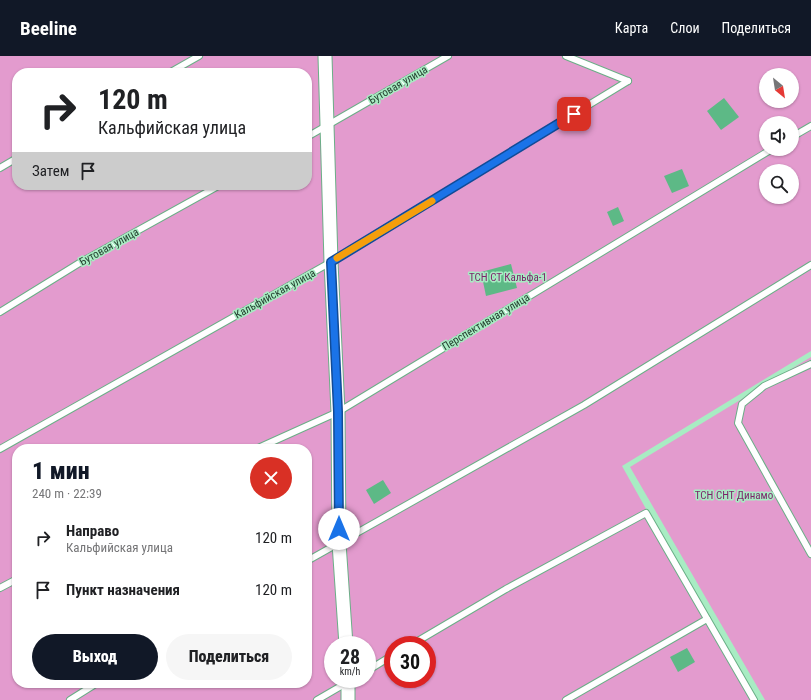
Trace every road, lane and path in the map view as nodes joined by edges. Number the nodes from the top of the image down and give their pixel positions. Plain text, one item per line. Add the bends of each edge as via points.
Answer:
1 (199, 56) edge
2 (325, 56) edge
3 (448, 56) edge
4 (566, 56) edge
5 (178, 68) edge
6 (327, 126) junction
7 (811, 126) edge
8 (799, 133) edge
9 (312, 134) edge
10 (760, 156) edge
11 (12, 161) edge
12 (0, 168) edge
13 (211, 190) edge
14 (331, 262) junction
15 (811, 265) edge
16 (0, 312) edge
17 (811, 364) edge
18 (338, 412) junction
19 (267, 444) edge
20 (0, 449) edge
21 (339, 543) junction
22 (811, 554) edge
23 (312, 558) edge
24 (12, 582) edge
25 (0, 588) edge
26 (707, 619) junction
27 (345, 636) edge
28 (426, 636) edge
29 (89, 688) edge
30 (337, 688) edge
31 (349, 688) edge
32 (70, 700) edge
33 (317, 700) edge
34 (348, 700) edge
35 (566, 700) edge
36 (754, 700) edge

1 - 5 lane
2 - 6 street
3 - 6 lane, Бутовая улица
4 - 14 lane, Кальфийская улица via 628,81
6 - 9 lane, Бутовая улица
6 - 14 street
7 - 8 lane
10 - 18 lane, Перспективная улица
11 - 12 lane
13 - 16 lane, Бутовая улица via 81,262
14 - 18 street
14 - 20 lane, Кальфийская улица
15 - 21 lane via 584,405
17 - 22 lane via 764,386 742,404 738,423
18 - 19 lane, Перспективная улица
18 - 21 street
21 - 23 lane
21 - 27 street
24 - 25 lane
26 - 28 lane via 646,513 506,589
26 - 35 lane
26 - 36 lane
29 - 32 lane
30 - 33 lane
31 - 34 street

